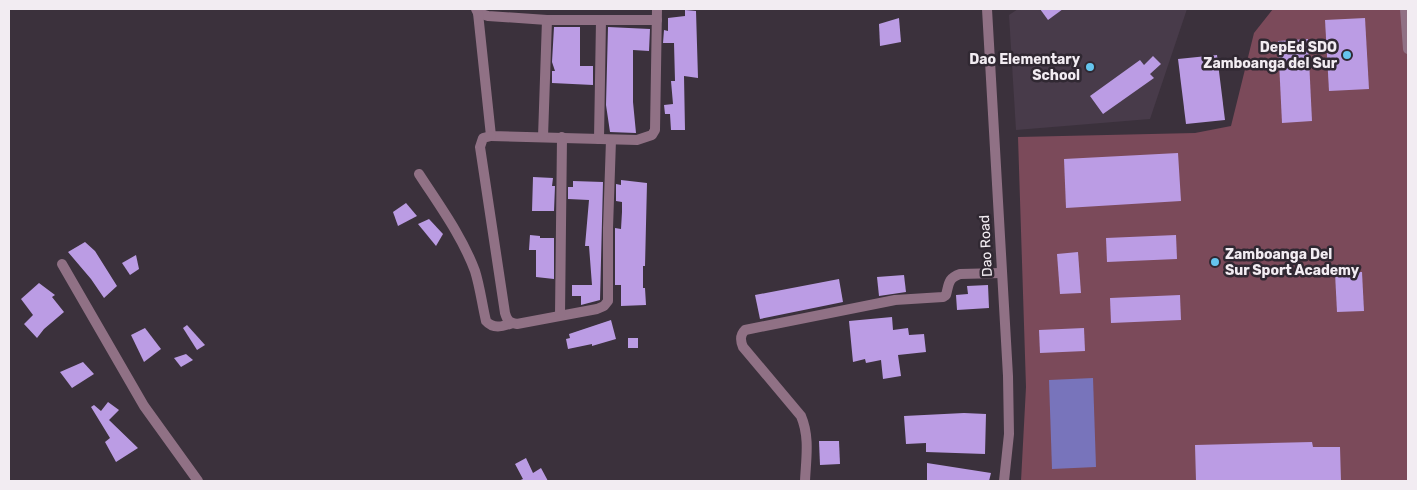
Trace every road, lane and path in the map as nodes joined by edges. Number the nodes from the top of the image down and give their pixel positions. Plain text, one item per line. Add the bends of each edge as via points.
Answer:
1 (657, 9) edge
2 (987, 9) edge
3 (1405, 9) edge
4 (477, 11) edge
5 (547, 20) junction
6 (601, 20) junction
7 (657, 20) junction
8 (1408, 49) edge
9 (491, 136) junction
10 (543, 137) junction
11 (562, 137) junction
12 (599, 139) junction
13 (611, 140) junction
14 (418, 174) dead end
15 (62, 264) dead end
16 (1001, 273) junction
17 (560, 315) junction
18 (512, 323) junction
19 (198, 481) edge
20 (806, 481) edge
21 (1004, 481) edge

1 - 7 street
2 - 16 street, Dao Road
3 - 8 street
4 - 5 street via 488,16
4 - 9 street
5 - 6 street
5 - 10 street
6 - 7 street
6 - 12 street
7 - 13 street via 654,130 652,135 641,140
9 - 10 street
9 - 18 street via 483,138 480,148 505,313
10 - 11 street
11 - 12 street
11 - 17 street
12 - 13 street
13 - 17 street via 608,301 598,309
14 - 18 street via 470,260 486,321 496,327
15 - 19 street via 144,406
16 - 20 street via 955,276 943,298 896,300 742,333 743,347 805,425
16 - 21 street, Dao Road via 1009,434
17 - 18 street

